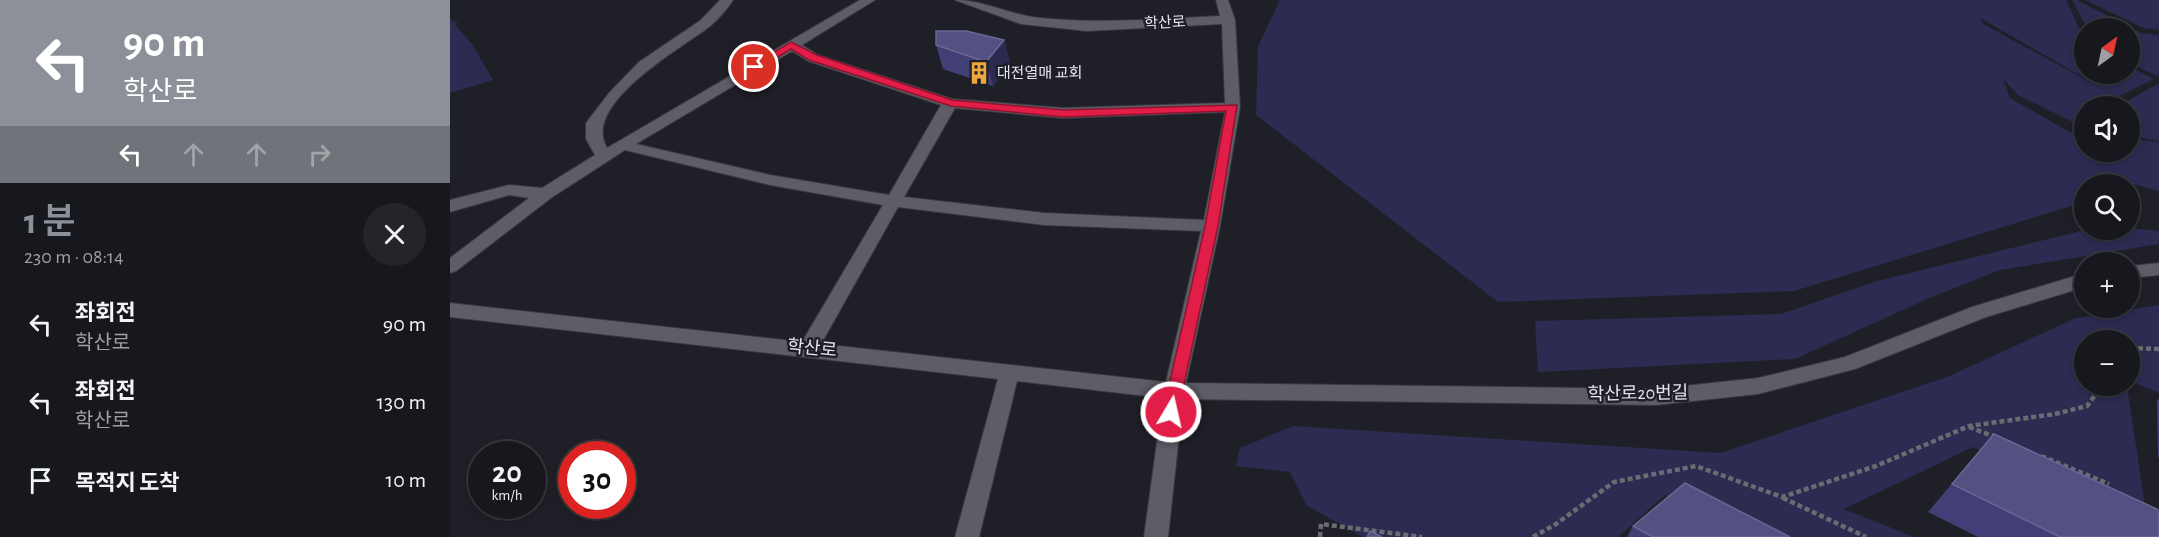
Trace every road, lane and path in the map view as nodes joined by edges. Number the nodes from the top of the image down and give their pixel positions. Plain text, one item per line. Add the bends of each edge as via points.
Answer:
1 (727, 0) edge
2 (869, 0) edge
3 (960, 0) edge
4 (1222, 0) edge
5 (1228, 20) junction
6 (791, 45) junction
7 (951, 103) junction
8 (1233, 107) junction
9 (623, 145) junction
10 (604, 156) junction
11 (545, 194) junction
12 (894, 201) junction
13 (450, 206) edge
14 (1211, 226) junction
15 (450, 267) edge
16 (2159, 269) edge
17 (2140, 271) edge
18 (2074, 283) edge
19 (450, 310) edge
20 (2140, 348) edge
21 (808, 349) junction
22 (2159, 349) edge
23 (1010, 371) junction
24 (1174, 392) junction
25 (2094, 396) edge
26 (1968, 426) junction
27 (2001, 440) edge
28 (2033, 453) edge
29 (2109, 484) edge
30 (1782, 497) junction
31 (967, 537) edge
32 (1155, 537) edge
33 (1320, 537) edge
34 (1422, 537) edge
35 (1533, 537) edge
36 (1866, 537) edge

1 - 10 street via 706,22 644,65 614,96 594,123 594,140
2 - 6 street
3 - 5 street, 학산로 via 1021,20 1087,27
4 - 5 street
5 - 8 street
6 - 7 street via 813,58
6 - 9 street
7 - 8 street via 1063,113
7 - 12 street
8 - 14 street
9 - 10 street
9 - 12 street via 700,166
10 - 11 street
11 - 13 street via 509,190
11 - 15 street
12 - 14 street via 1022,217
12 - 21 street
14 - 24 street
16 - 17 street
18 - 24 street, 학산로20번길 via 1979,312 1848,364 1758,386 1656,397
19 - 21 street, 학산로
20 - 22 path
21 - 23 street, 학산로
23 - 24 street, 학산로
23 - 31 street
24 - 32 street
25 - 26 path via 2087,406 2055,414
26 - 27 path
26 - 30 path via 1876,466
28 - 29 path
30 - 35 path via 1696,466 1614,482
30 - 36 path
33 - 34 path via 1321,524

